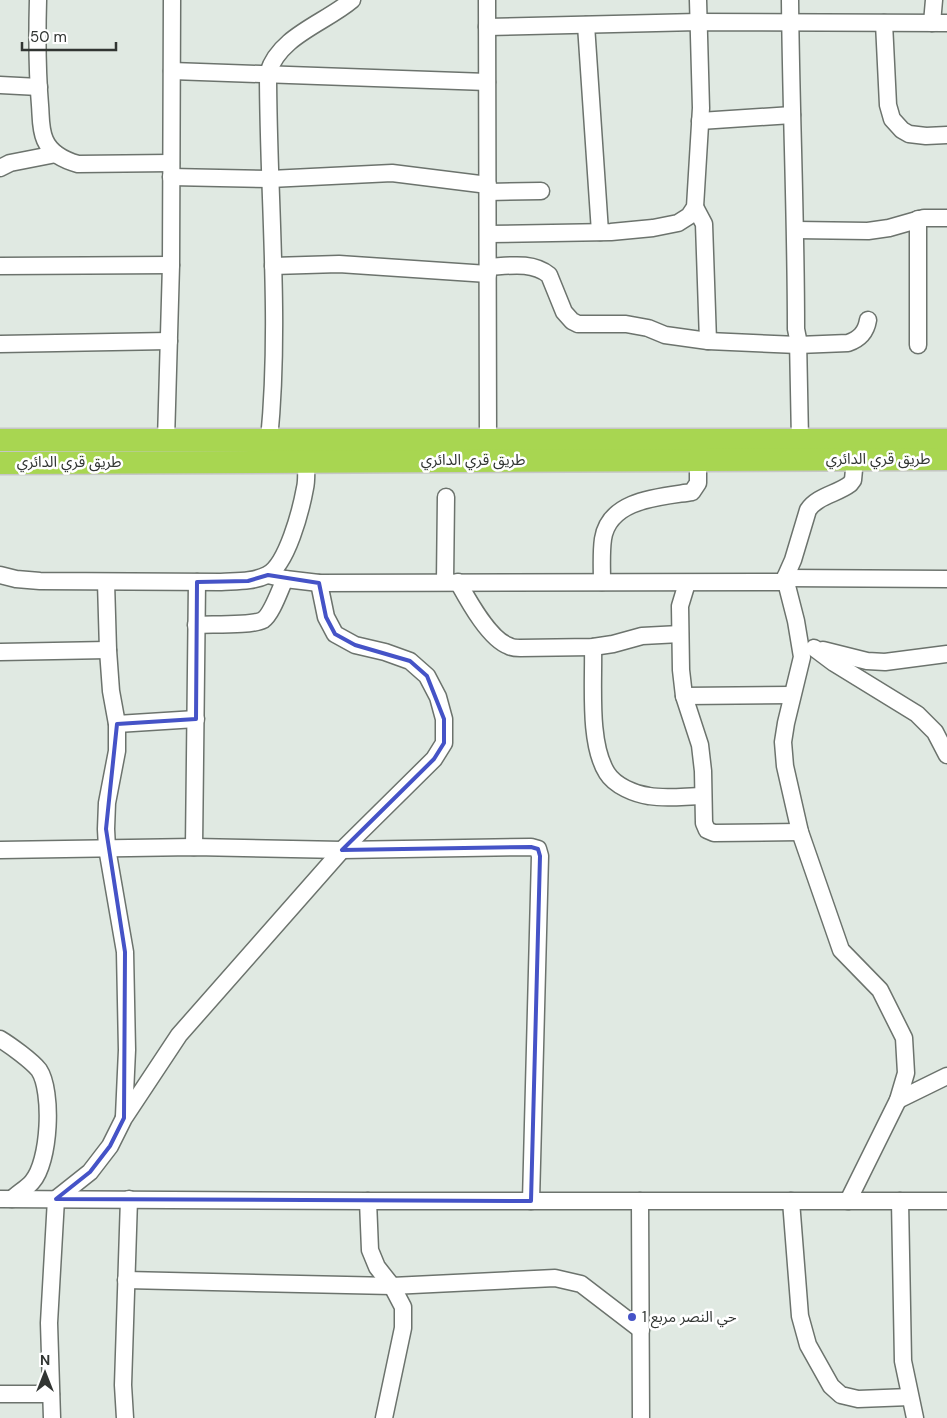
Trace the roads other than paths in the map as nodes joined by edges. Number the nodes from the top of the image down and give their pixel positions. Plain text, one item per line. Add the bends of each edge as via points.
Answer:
1 (38, 0) edge
2 (172, 0) edge
3 (352, 0) edge
4 (487, 0) edge
5 (698, 0) edge
6 (790, 0) edge
7 (934, 0) edge
8 (698, 22) junction
9 (884, 23) junction
10 (939, 23) edge
11 (790, 24) junction
12 (586, 25) junction
13 (487, 27) junction
14 (172, 71) junction
15 (268, 73) junction
16 (487, 82) junction
17 (0, 85) edge
18 (38, 87) junction
19 (792, 115) junction
20 (700, 121) junction
21 (947, 135) edge
22 (56, 154) junction
23 (0, 168) edge
24 (171, 170) junction
25 (270, 179) junction
26 (488, 188) junction
27 (541, 191) dead end
28 (695, 207) junction
29 (947, 218) edge
30 (918, 219) junction
31 (796, 230) junction
32 (600, 232) junction
33 (488, 234) junction
34 (170, 265) junction
35 (0, 266) edge
36 (272, 266) junction
37 (488, 270) junction
38 (868, 320) dead end
39 (708, 340) junction
40 (169, 341) junction
41 (0, 344) edge
42 (798, 345) junction
43 (918, 345) dead end
44 (0, 440) edge
45 (166, 440) junction
46 (269, 440) junction
47 (800, 440) junction
48 (947, 440) edge
49 (488, 441) junction
50 (855, 459) junction
51 (947, 459) edge
52 (698, 460) junction
53 (306, 461) junction
54 (0, 463) edge
55 (446, 497) dead end
56 (0, 574) edge
57 (268, 575) junction
58 (285, 579) junction
59 (785, 580) junction
60 (947, 580) edge
61 (106, 582) junction
62 (196, 582) junction
63 (451, 582) junction
64 (602, 582) junction
65 (319, 583) junction
66 (687, 583) junction
67 (196, 624) junction
68 (680, 634) junction
69 (807, 645) junction
70 (593, 647) junction
71 (108, 650) junction
72 (0, 652) edge
73 (947, 654) edge
74 (792, 695) junction
75 (684, 696) junction
76 (196, 719) junction
77 (117, 724) junction
78 (947, 756) edge
79 (703, 796) junction
80 (800, 832) junction
81 (194, 847) junction
82 (107, 848) junction
83 (0, 850) edge
84 (342, 850) junction
85 (0, 1039) edge
86 (947, 1076) edge
87 (898, 1100) junction
88 (124, 1118) junction
89 (6, 1199) edge
90 (56, 1199) junction
91 (129, 1199) junction
92 (368, 1201) junction
93 (531, 1201) junction
94 (640, 1201) junction
95 (791, 1201) junction
96 (848, 1201) junction
97 (900, 1201) junction
98 (947, 1201) edge
99 (126, 1280) junction
100 (392, 1286) junction
101 (641, 1330) junction
102 (0, 1394) edge
103 (51, 1394) junction
104 (910, 1397) junction
105 (52, 1418) edge
106 (125, 1418) edge
107 (384, 1418) edge
108 (641, 1418) edge
109 (915, 1418) edge

1 - 18 street
2 - 14 street
3 - 15 street via 294,40 275,57
4 - 13 street
5 - 8 street
6 - 11 street
7 - 10 street
8 - 11 street
8 - 12 street
8 - 20 street
9 - 10 street
9 - 11 street
9 - 21 street via 888,105 892,119 909,134
11 - 19 street
12 - 13 street
12 - 32 street
13 - 16 street
14 - 15 street
14 - 24 street
15 - 16 street
15 - 25 street
16 - 26 street
17 - 18 street
18 - 22 street via 42,132
19 - 20 street
19 - 31 street
20 - 28 street
22 - 23 street
22 - 24 street via 78,164
24 - 25 street
24 - 34 street
25 - 26 street via 392,173
25 - 36 street
26 - 27 street
26 - 33 street
28 - 32 street via 689,216 678,222 653,228
28 - 39 street via 704,224
29 - 30 street
30 - 31 street via 889,228 868,230
30 - 43 street
31 - 42 street
32 - 33 street
33 - 37 street
34 - 35 street
34 - 40 street
36 - 37 street via 339,264
36 - 46 street
37 - 39 street via 534,267 545,272 567,317 578,324 626,324 665,335
37 - 49 street
38 - 42 street via 866,330 854,341
39 - 42 street
40 - 41 street
40 - 45 street
42 - 47 street
44 - 45 highway, طريق قري الدائري
45 - 46 highway, طريق قري الدائري
46 - 49 highway, طريق قري الدائري
47 - 48 highway, طريق قري الدائري
47 - 49 highway, طريق قري الدائري
50 - 51 highway, طريق قري الدائري
50 - 52 highway, طريق قري الدائري
50 - 59 street via 850,484 820,499 808,510
52 - 53 highway, طريق قري الدائري
52 - 64 street via 698,483 692,492 647,499 610,520 603,539
53 - 54 highway, طريق قري الدائري
53 - 57 street via 306,487 292,537 276,568
55 - 63 street
56 - 61 street via 40,581
57 - 58 street
57 - 62 street via 248,581
58 - 65 street
58 - 67 street via 270,611 262,620 245,624
59 - 60 street
59 - 66 street
59 - 69 street
61 - 62 street
61 - 71 street
62 - 67 street
63 - 64 street
63 - 65 street
63 - 70 street via 490,632 508,646
64 - 66 street
65 - 84 street via 326,618 335,634 354,645 410,661 427,676 438,696 444,719 444,743 434,759
66 - 68 street via 680,606
67 - 76 street
68 - 70 street via 642,636
68 - 75 street
69 - 73 street via 867,661 885,662
69 - 74 street
69 - 78 street via 917,714 935,732
70 - 79 street via 594,728 598,753 607,774 622,787 649,796
71 - 72 street
71 - 77 street
74 - 75 street
74 - 80 street via 783,756
75 - 79 street via 700,745
76 - 77 street
76 - 81 street
77 - 82 street via 117,751 107,803
79 - 80 street via 704,823 707,830 714,833
80 - 87 street via 841,950 880,990 904,1038 906,1073
81 - 82 street
81 - 84 street
82 - 83 street
82 - 88 street via 125,952
84 - 88 street via 178,1035
84 - 93 street via 538,849
85 - 89 street via 39,1070 47,1098 43,1163 33,1181
86 - 87 street
87 - 96 street
88 - 90 street via 110,1146 90,1172
89 - 90 street
90 - 91 street
90 - 103 street via 48,1324
91 - 92 street
91 - 99 street
92 - 93 street
92 - 100 street via 370,1250 377,1267
93 - 94 street
94 - 95 street
94 - 101 street
95 - 96 street
95 - 104 street via 800,1316 808,1345 831,1386 841,1396 858,1399
96 - 97 street
97 - 98 street
97 - 104 street via 903,1361
99 - 100 street
99 - 106 street
100 - 101 street via 555,1278 581,1284
100 - 107 street via 403,1307 403,1328
101 - 108 street
102 - 103 street
103 - 105 street
104 - 109 street

